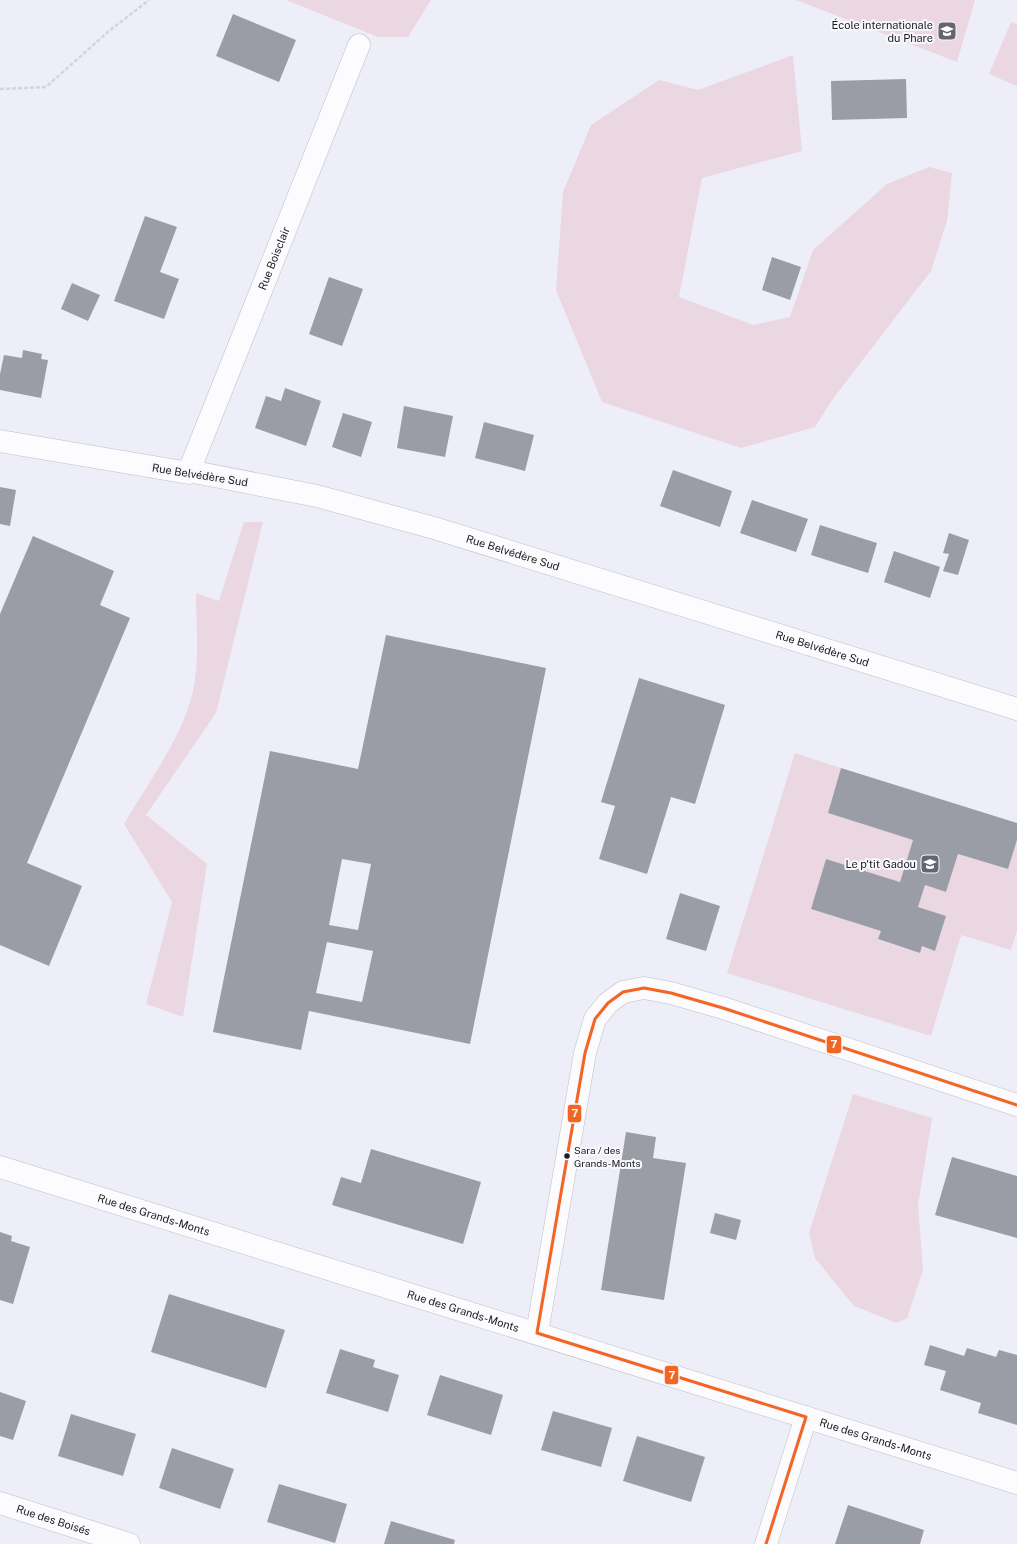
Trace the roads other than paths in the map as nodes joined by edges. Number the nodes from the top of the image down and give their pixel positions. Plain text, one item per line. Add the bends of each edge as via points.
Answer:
1 (359, 45) dead end
2 (0, 442) edge
3 (189, 471) junction
4 (1017, 709) edge
5 (1017, 1105) edge
6 (0, 1167) edge
7 (537, 1333) junction
8 (806, 1417) junction
9 (1017, 1483) edge
10 (0, 1503) edge
11 (129, 1544) edge
12 (766, 1544) edge

1 - 3 street, Rue Boisclair
2 - 3 street, Rue Belvédère Sud
3 - 4 street, Rue Belvédère Sud via 317,496 434,528
5 - 7 street via 671,993 644,988 623,992 608,1003 595,1019 585,1053
6 - 7 street, Rue des Grands-Monts
7 - 8 street, Rue des Grands-Monts
8 - 9 street, Rue des Grands-Monts
8 - 12 street
10 - 11 street, Rue des Boisés

